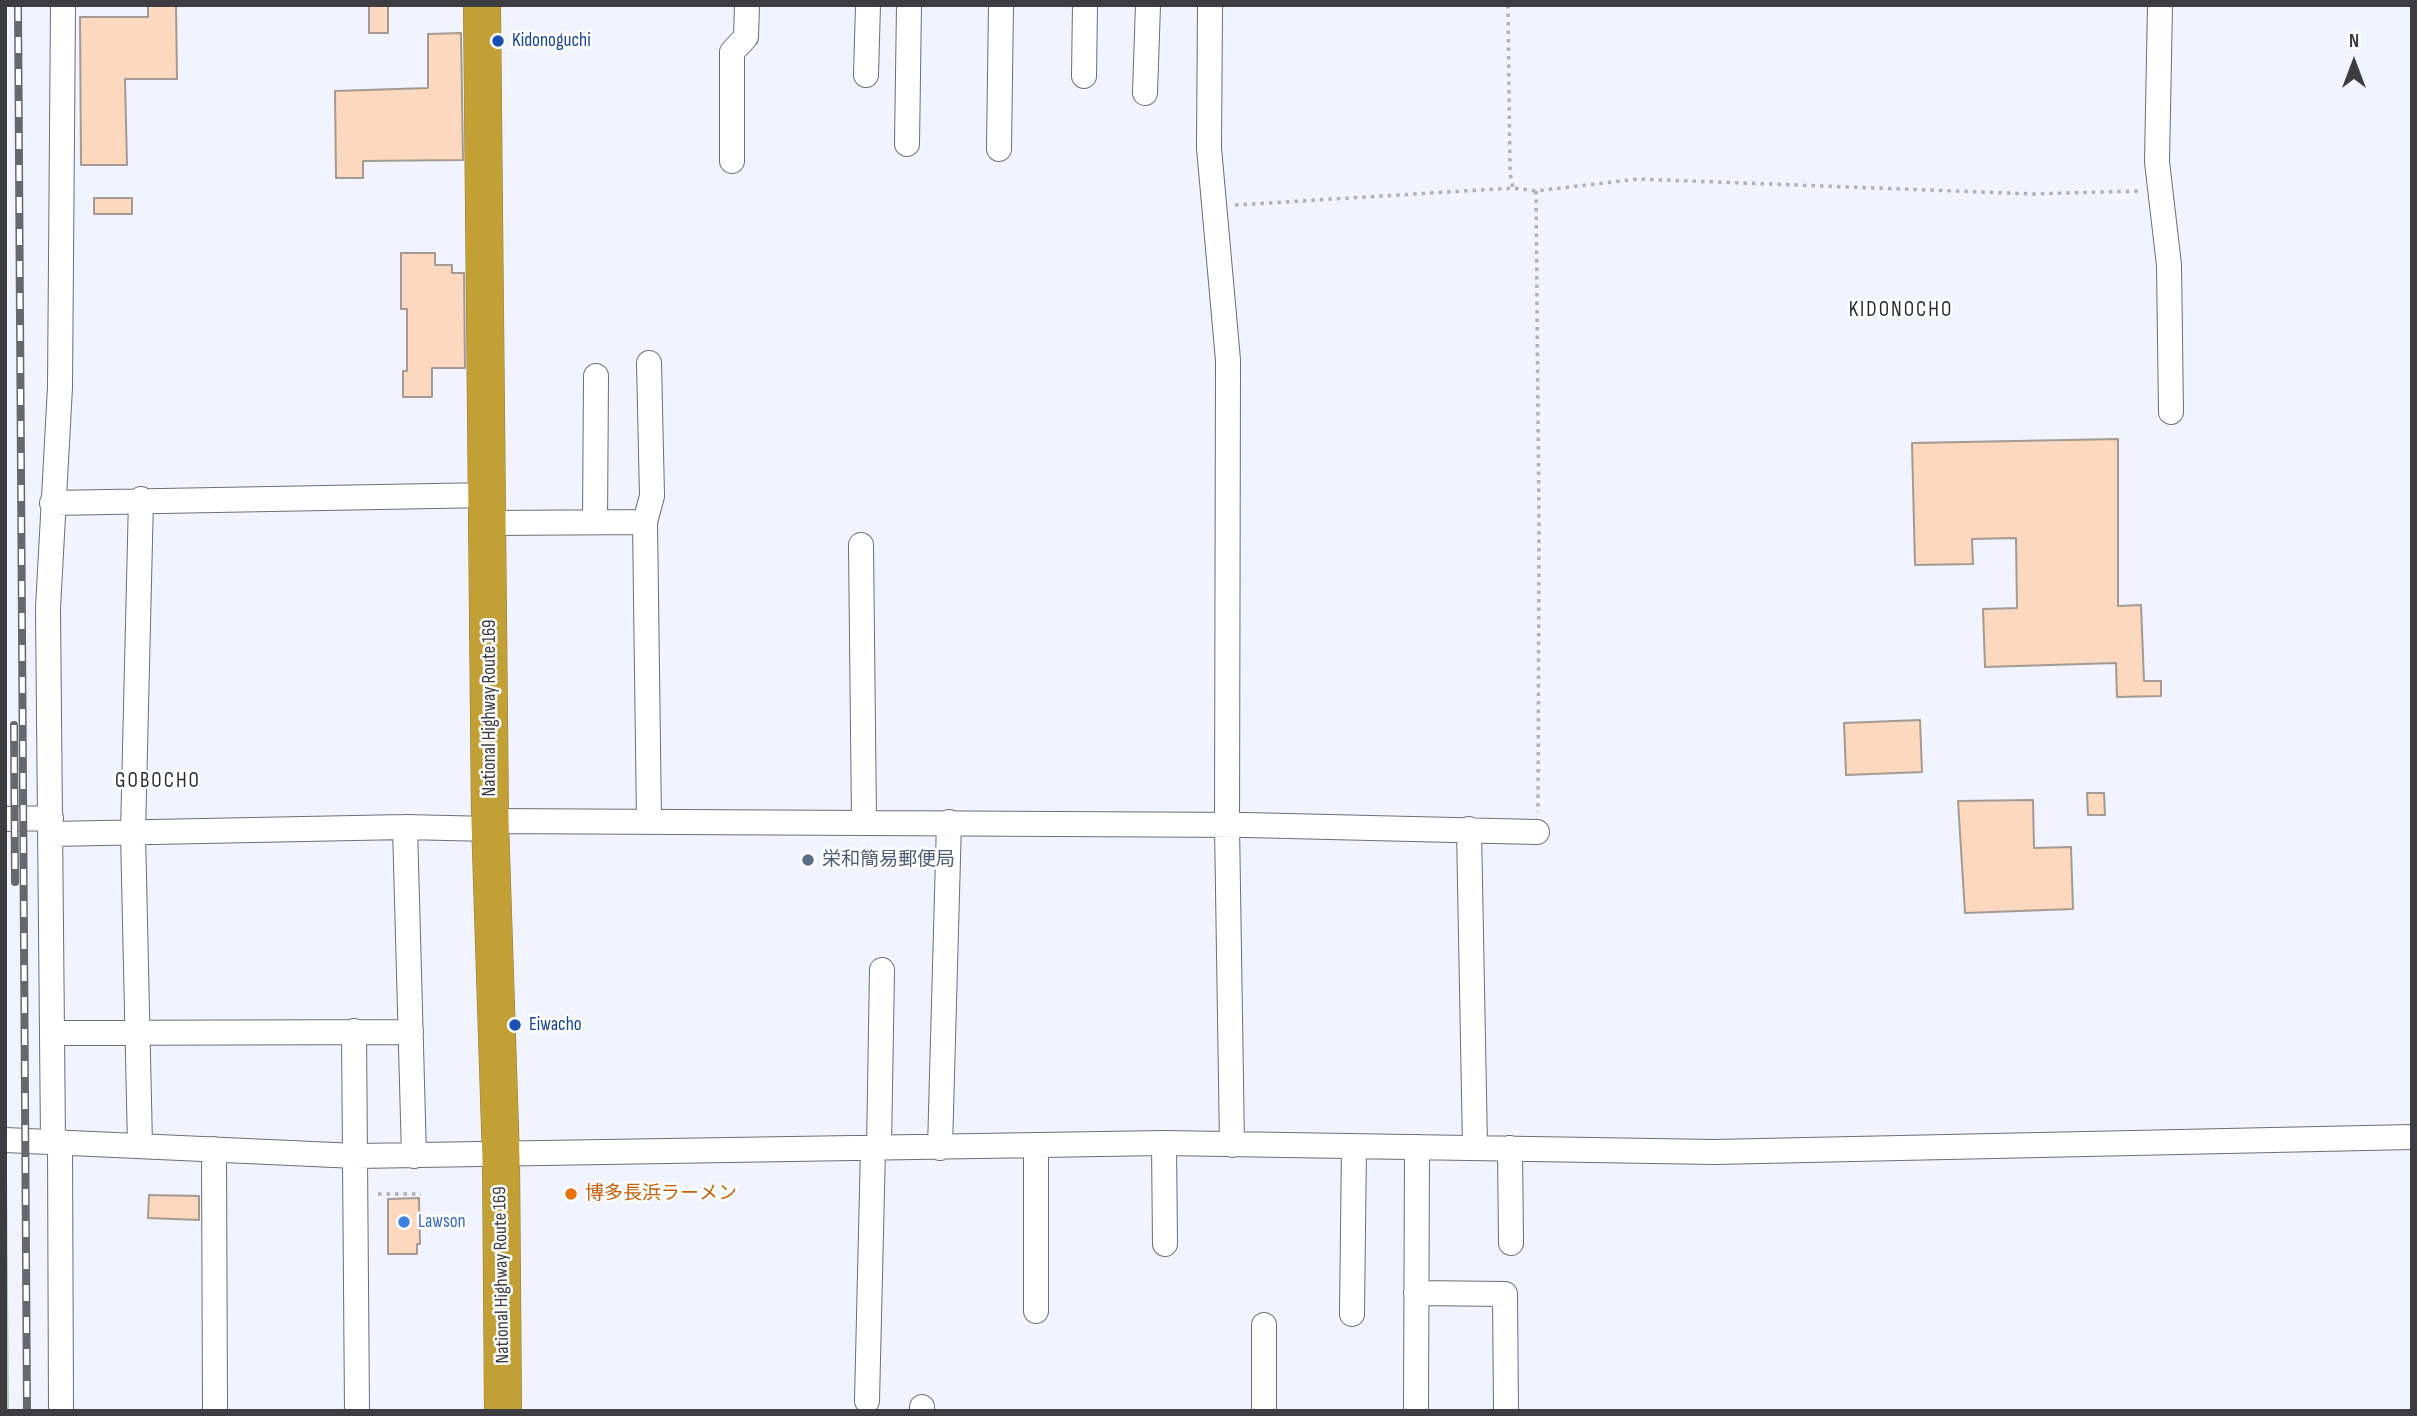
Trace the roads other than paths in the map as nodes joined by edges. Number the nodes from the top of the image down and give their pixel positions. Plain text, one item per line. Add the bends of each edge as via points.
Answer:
1 (63, 5) edge
2 (482, 5) edge
3 (747, 5) edge
4 (868, 5) edge
5 (909, 5) edge
6 (1001, 5) edge
7 (1085, 5) edge
8 (1148, 5) edge
9 (1210, 5) edge
10 (2160, 5) edge
11 (866, 75) dead end
12 (1084, 76) dead end
13 (1145, 93) dead end
14 (907, 144) dead end
15 (999, 149) dead end
16 (732, 161) dead end
17 (649, 363) dead end
18 (596, 376) dead end
19 (2171, 412) dead end
20 (141, 499) junction
21 (52, 503) junction
22 (489, 509) junction
23 (595, 522) junction
24 (645, 522) junction
25 (861, 545) dead end
26 (5, 819) edge
27 (649, 821) junction
28 (864, 821) junction
29 (949, 822) junction
30 (490, 825) junction
31 (1227, 825) junction
32 (51, 826) junction
33 (405, 827) junction
34 (1469, 829) junction
35 (1537, 832) road end
36 (133, 833) junction
37 (882, 970) dead end
38 (354, 1031) junction
39 (411, 1032) junction
40 (52, 1033) junction
41 (138, 1033) junction
42 (2412, 1137) edge
43 (5, 1140) edge
44 (56, 1140) junction
45 (1164, 1143) junction
46 (140, 1145) junction
47 (1232, 1145) junction
48 (1035, 1146) junction
49 (1354, 1146) junction
50 (1417, 1147) junction
51 (1475, 1147) junction
52 (940, 1148) junction
53 (1510, 1148) junction
54 (214, 1149) junction
55 (876, 1149) junction
56 (500, 1155) junction
57 (356, 1156) junction
58 (414, 1156) junction
59 (1511, 1243) dead end
60 (1165, 1244) dead end
61 (1416, 1293) junction
62 (1036, 1311) dead end
63 (1352, 1314) dead end
64 (1264, 1325) dead end
65 (867, 1401) dead end
66 (61, 1411) edge
67 (215, 1411) edge
68 (357, 1411) edge
69 (503, 1411) edge
70 (1264, 1411) edge
71 (1416, 1411) edge
72 (1506, 1411) edge

1 - 21 street via 60,387
2 - 22 highway, National Highway Route 169
3 - 16 street via 746,37 732,52
4 - 11 street
5 - 14 street
6 - 15 street
7 - 12 street
8 - 13 street
9 - 31 street via 1209,148 1228,360
10 - 19 street via 2159,191 2169,265
17 - 24 street via 652,496
18 - 23 street
20 - 21 street
20 - 22 street
20 - 36 street
21 - 32 street via 48,608
22 - 23 street
22 - 30 highway, National Highway Route 169
23 - 24 street
24 - 27 street
25 - 28 street
26 - 32 street
27 - 28 street
27 - 30 street
28 - 29 street
29 - 31 street
29 - 52 street
30 - 33 street
30 - 56 highway, National Highway Route 169
31 - 34 street
31 - 47 street
32 - 36 street
32 - 40 street
33 - 36 street
33 - 39 street
34 - 35 street
34 - 51 street
36 - 41 street
37 - 55 street
38 - 39 street
38 - 41 street
38 - 57 street
39 - 58 street
40 - 41 street
40 - 44 street
41 - 46 street
42 - 53 street via 1714,1152
43 - 44 street
44 - 46 street
44 - 66 street
45 - 47 street
45 - 48 street
45 - 60 street
46 - 54 street
47 - 49 street
48 - 52 street
48 - 62 street
49 - 50 street
49 - 63 street
50 - 51 street
50 - 61 street
51 - 53 street
52 - 55 street
53 - 59 street
54 - 57 street
54 - 67 street
55 - 56 street
55 - 65 street
56 - 58 street
56 - 69 highway, National Highway Route 169
57 - 58 street
57 - 68 street
61 - 71 street
61 - 72 street via 1505,1294
64 - 70 street

